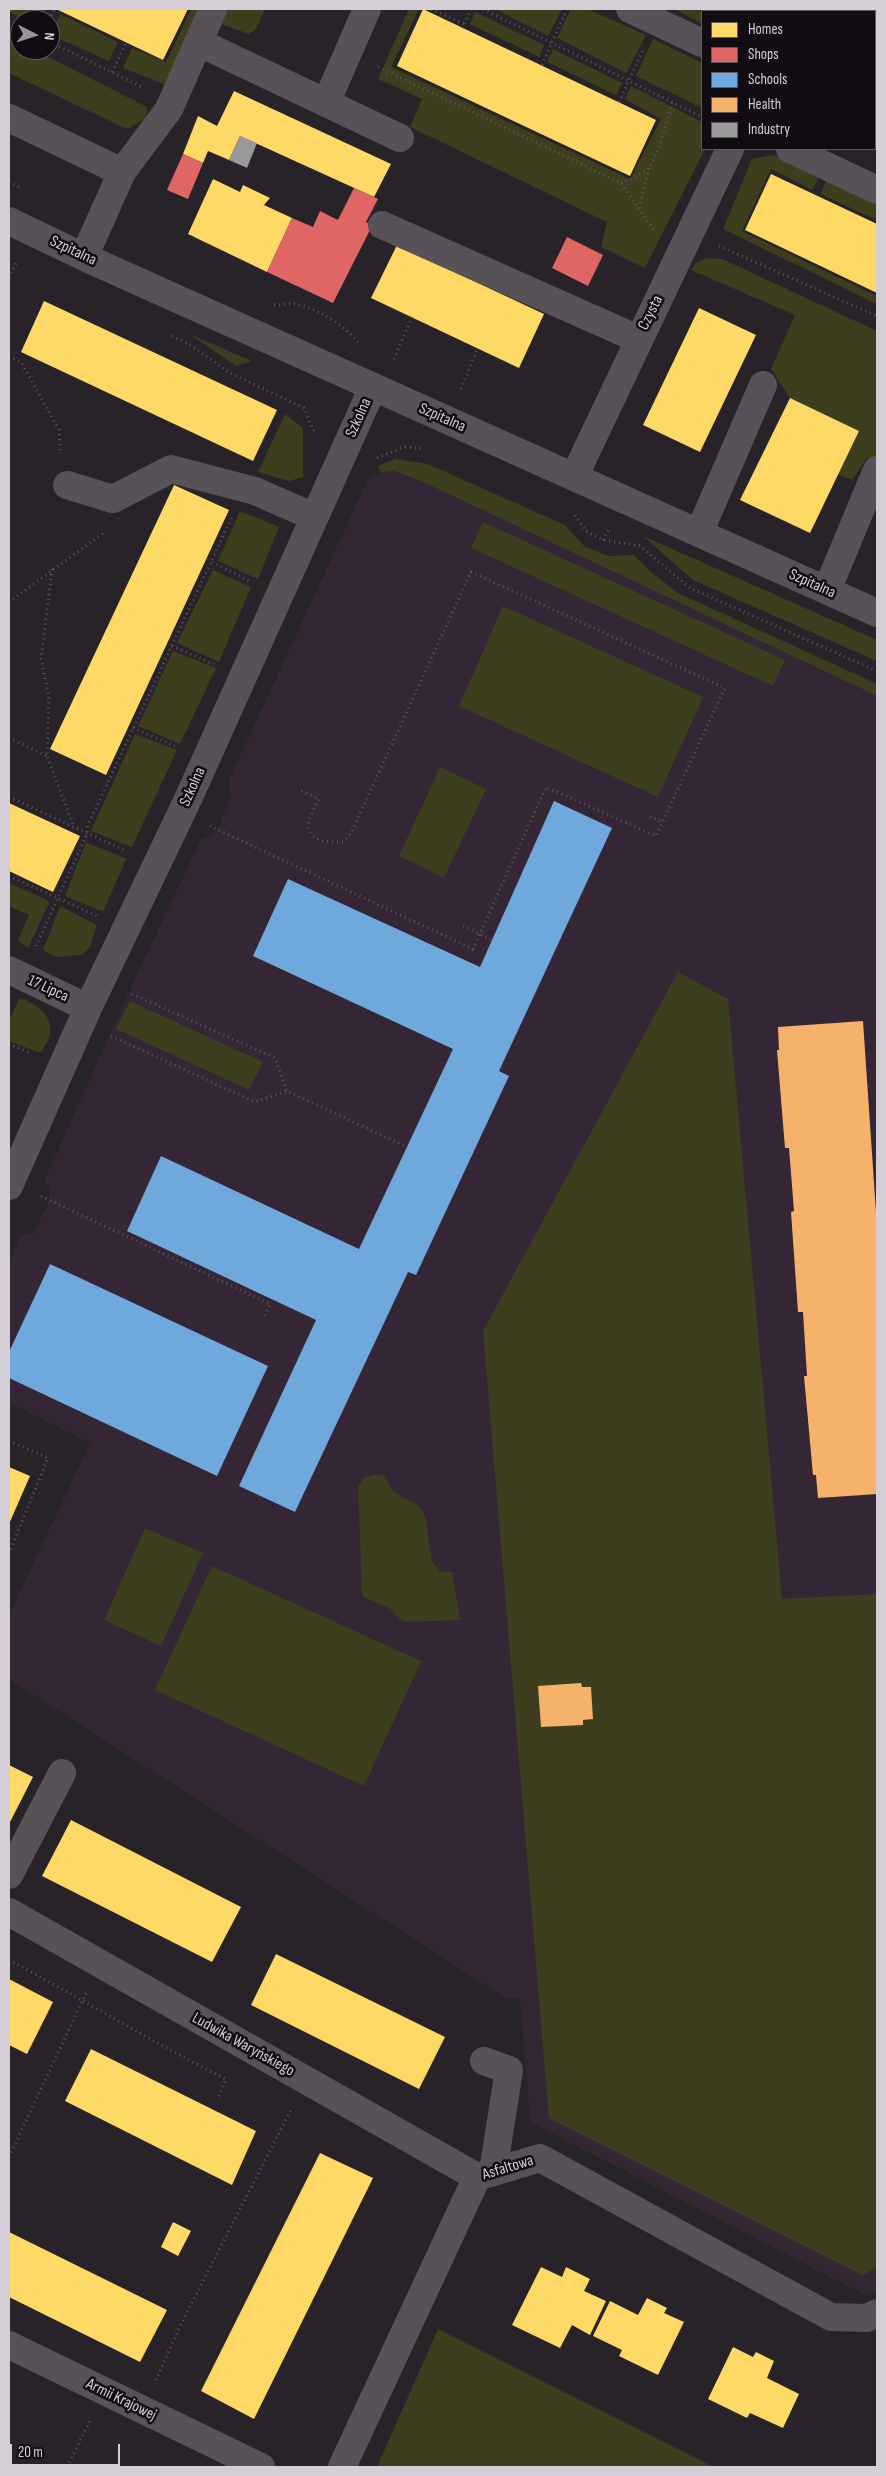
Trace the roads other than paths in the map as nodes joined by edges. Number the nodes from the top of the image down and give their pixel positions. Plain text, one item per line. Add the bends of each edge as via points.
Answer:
1 (213, 9) edge
2 (367, 9) edge
3 (630, 9) edge
4 (198, 42) junction
5 (701, 43) edge
6 (326, 103) junction
7 (9, 118) edge
8 (400, 138) dead end
9 (730, 150) edge
10 (792, 150) edge
11 (122, 172) junction
12 (877, 190) edge
13 (9, 221) edge
14 (382, 224) dead end
15 (84, 257) junction
16 (638, 339) junction
17 (763, 385) dead end
18 (374, 387) junction
19 (877, 470) edge
20 (574, 477) junction
21 (67, 485) road end
22 (314, 517) junction
23 (698, 533) junction
24 (827, 590) junction
25 (877, 613) edge
26 (15, 974) edge
27 (88, 1008) junction
28 (15, 1156) edge
29 (21, 1189) edge
30 (62, 1773) dead end
31 (9, 1875) edge
32 (9, 1912) edge
33 (484, 2061) dead end
34 (485, 2174) junction
35 (874, 2323) edge
36 (9, 2345) edge
37 (261, 2467) edge
38 (342, 2467) edge

1 - 4 street
2 - 6 street
3 - 5 street
4 - 6 street
4 - 11 street via 172,102
6 - 8 street
7 - 11 street
9 - 16 street, Czysta
10 - 12 street
11 - 15 street
13 - 15 street, Szpitalna
14 - 16 street
15 - 18 street, Szpitalna
16 - 20 street, Czysta
17 - 23 street
18 - 20 street, Szpitalna
18 - 22 street, Szkolna
19 - 24 street
20 - 23 street, Szpitalna
21 - 22 street via 113,499 171,468 255,491
22 - 27 street, Szkolna via 189,798
23 - 24 street, Szpitalna
24 - 25 street, Szpitalna
26 - 27 street, 17 Lipca
27 - 28 street, Szkolna
28 - 29 street, Szkolna
30 - 31 street
32 - 34 street, Ludwika Waryńskiego
33 - 34 street via 509,2070
34 - 35 street, Asfaltowa via 540,2158 831,2317
34 - 38 street, Asfaltowa
36 - 37 street, Armii Krajowej

